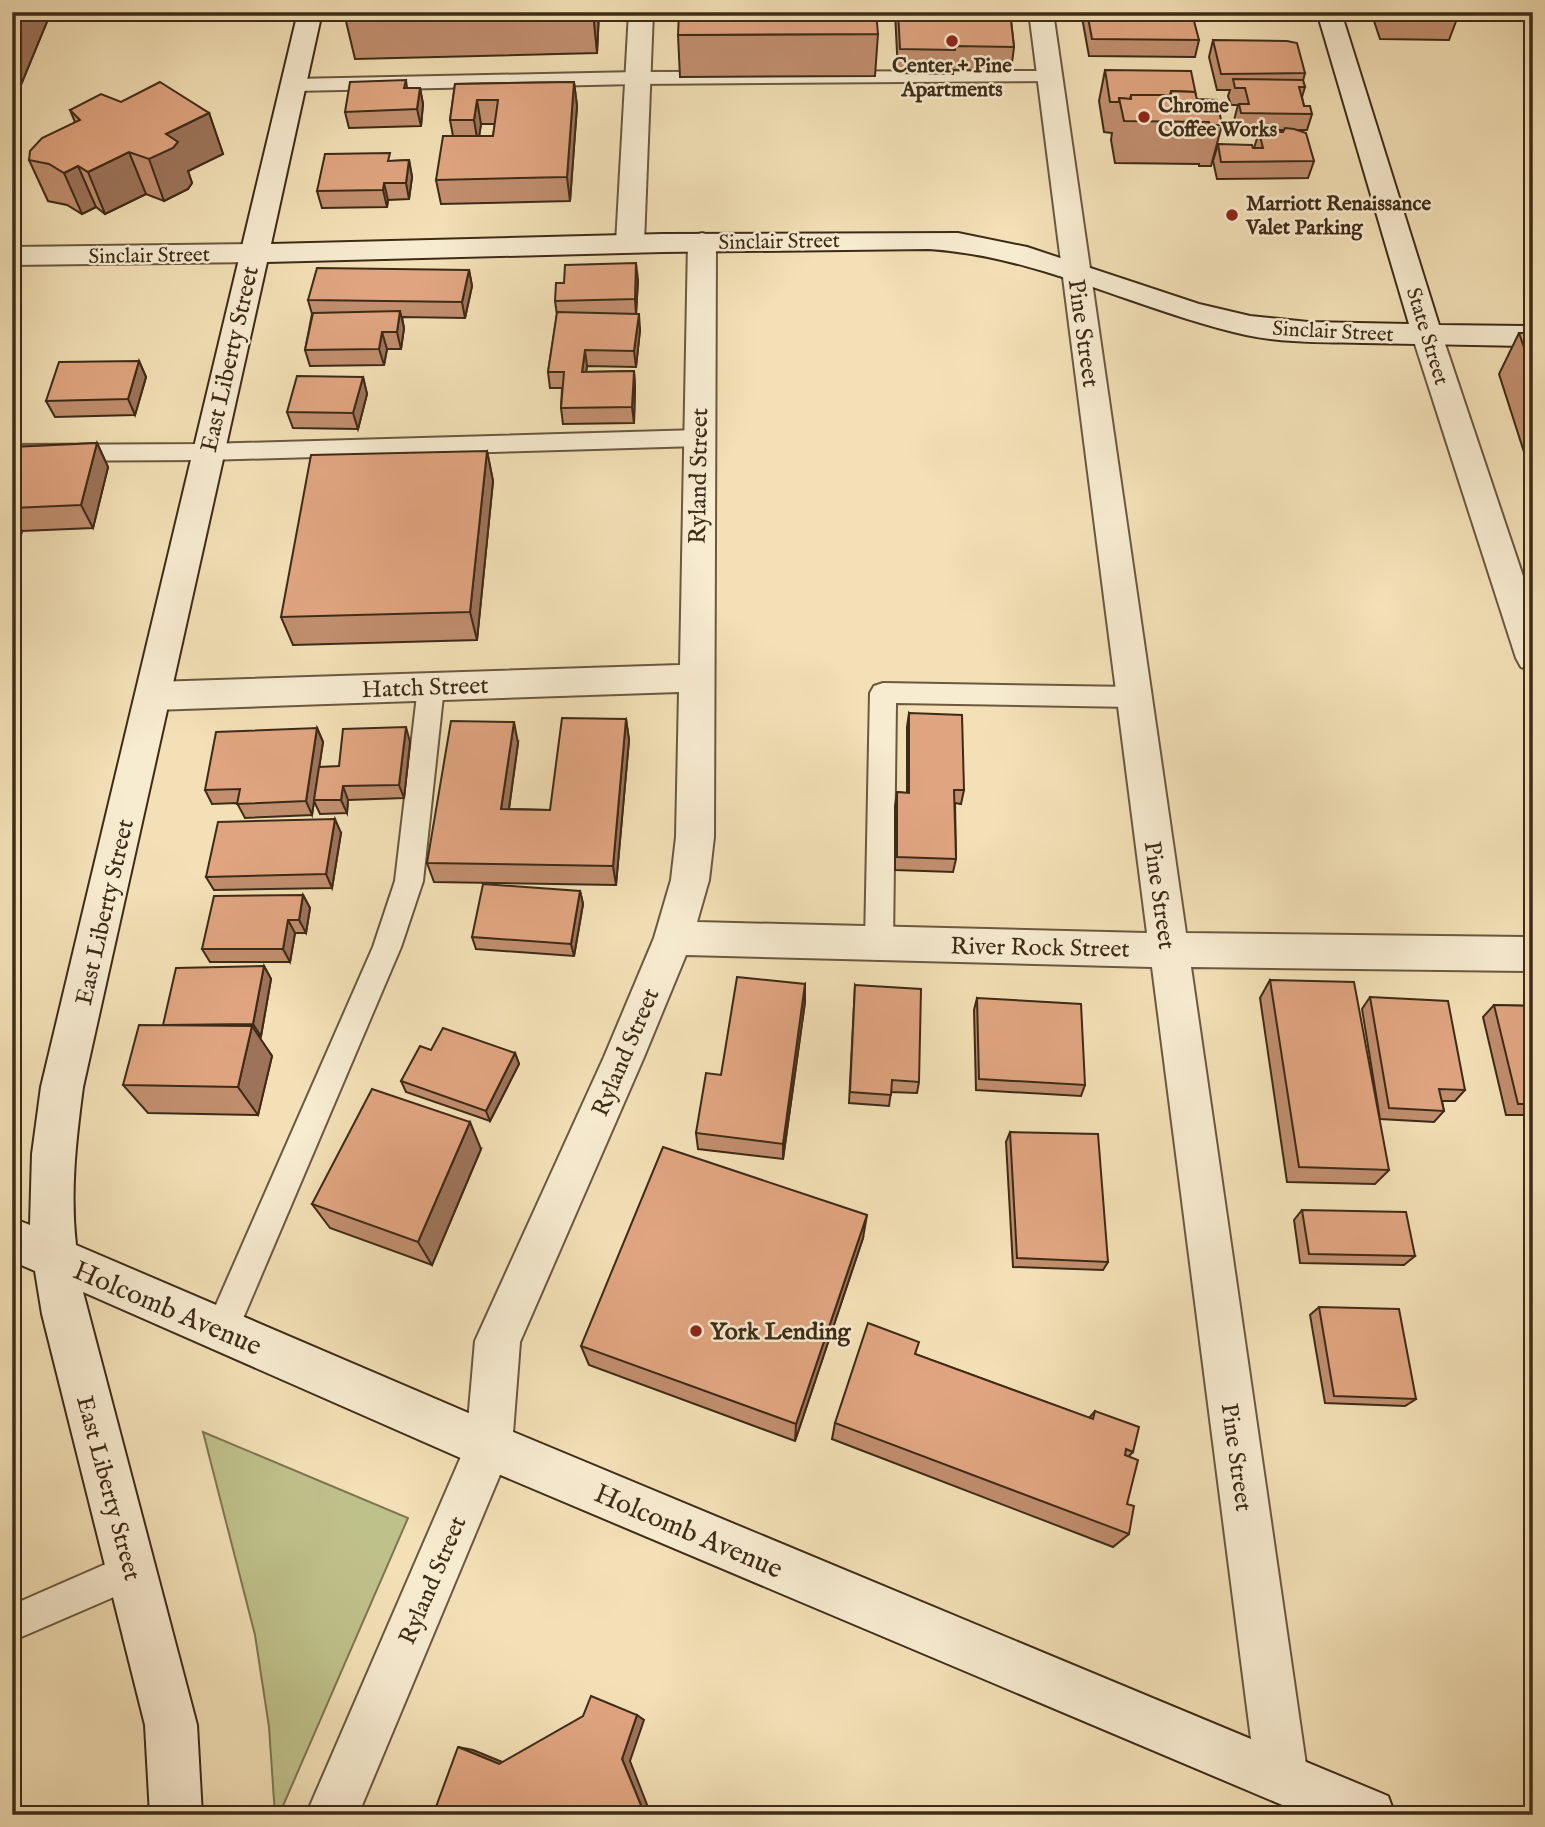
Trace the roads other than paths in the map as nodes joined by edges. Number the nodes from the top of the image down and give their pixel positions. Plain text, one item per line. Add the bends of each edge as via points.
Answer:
1 (310, 12) edge
2 (641, 12) edge
3 (1041, 12) edge
4 (1329, 12) edge
5 (1049, 76) junction
6 (637, 78) junction
7 (294, 85) junction
8 (702, 242) junction
9 (630, 243) junction
10 (255, 253) junction
11 (12, 257) edge
12 (1076, 272) junction
13 (1427, 335) junction
14 (1533, 336) edge
15 (698, 438) junction
16 (207, 452) junction
17 (12, 453) edge
18 (1533, 658) edge
19 (696, 678) junction
20 (430, 687) junction
21 (154, 696) junction
22 (1133, 697) junction
23 (673, 938) junction
24 (879, 943) junction
25 (1167, 950) junction
26 (1533, 954) edge
27 (12, 1240) edge
28 (55, 1258) junction
29 (220, 1330) junction
30 (489, 1446) junction
31 (131, 1571) junction
32 (12, 1623) edge
33 (1282, 1778) junction
34 (177, 1815) edge
35 (332, 1815) edge
36 (1369, 1815) edge

1 - 7 street, East Liberty Street
2 - 6 street
3 - 5 street, Pine Street
4 - 13 street, State Street
5 - 6 lane
5 - 12 street, Pine Street
6 - 7 lane
6 - 9 street
7 - 10 street, East Liberty Street
8 - 9 street, Sinclair Street
8 - 12 street, Sinclair Street via 958,242 1017,253
8 - 15 street, Ryland Street
9 - 10 street, Sinclair Street
10 - 11 street, Sinclair Street
10 - 16 street, East Liberty Street
12 - 13 street, Sinclair Street via 1182,309 1250,326
12 - 22 street, Pine Street
13 - 14 street, Sinclair Street
13 - 18 street, State Street
15 - 16 lane
15 - 19 street, Ryland Street
16 - 17 lane
16 - 21 street, East Liberty Street
19 - 20 street, Hatch Street
19 - 23 street, Ryland Street via 695,837 690,880
20 - 21 street, Hatch Street
20 - 29 lane via 409,881 387,947
21 - 28 street, East Liberty Street via 62,1087 53,1154
22 - 24 lane via 883,693
22 - 25 street, Pine Street
23 - 24 street, River Rock Street
23 - 30 street, Ryland Street via 498,1341
24 - 25 street, River Rock Street
25 - 26 street, River Rock Street
25 - 33 street, Pine Street
27 - 28 street, Holcomb Avenue
28 - 29 street, Holcomb Avenue
28 - 31 street, East Liberty Street via 64,1314
29 - 30 street, Holcomb Avenue
30 - 33 street, Holcomb Avenue
30 - 35 street, Ryland Street
31 - 32 lane
31 - 34 street, East Liberty Street via 171,1725
33 - 36 street, Holcomb Avenue

